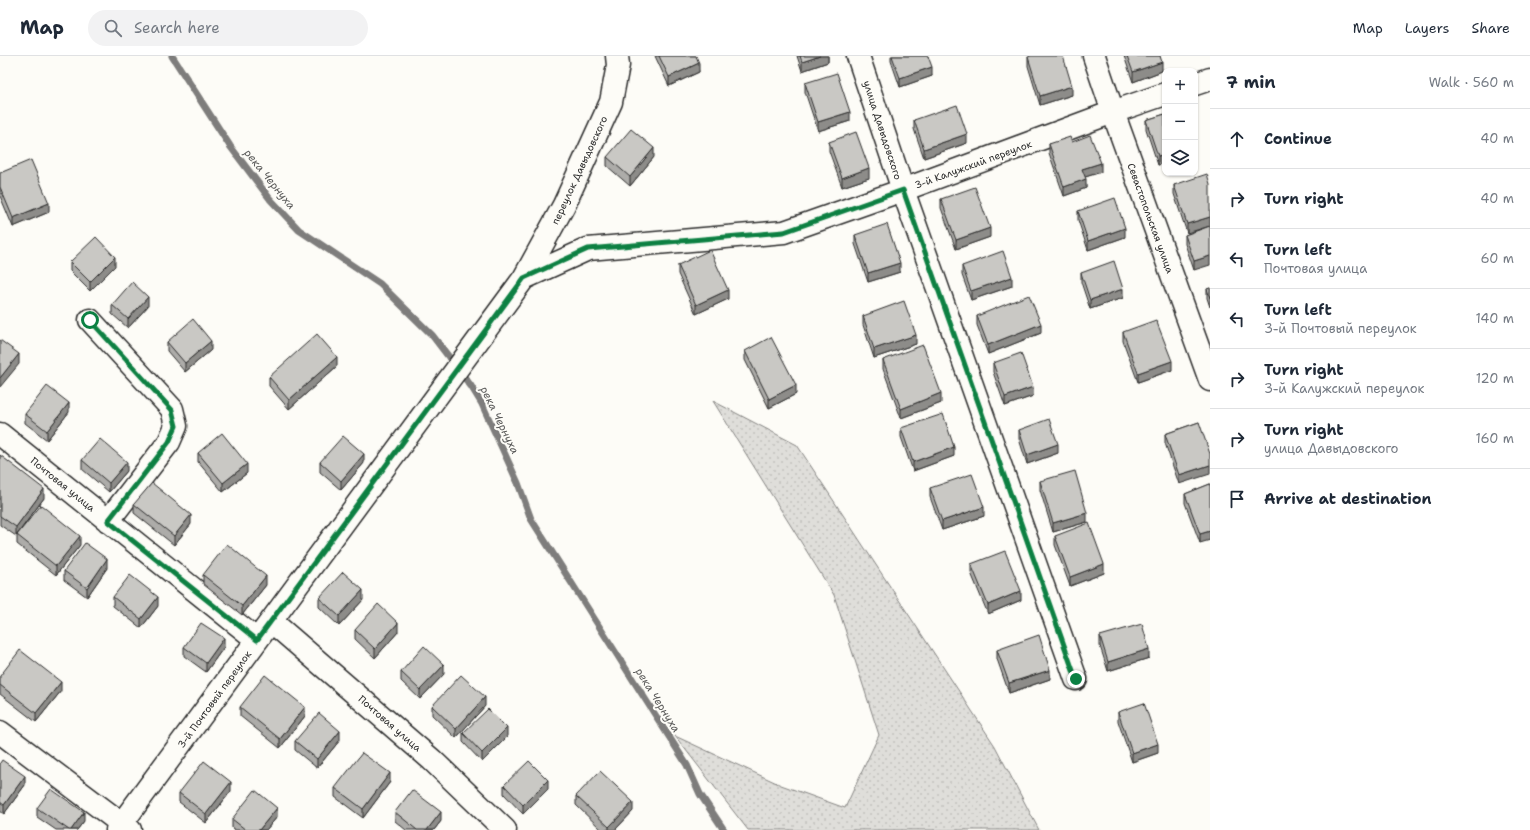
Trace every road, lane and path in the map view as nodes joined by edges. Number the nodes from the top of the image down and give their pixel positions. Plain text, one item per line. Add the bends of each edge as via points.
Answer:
1 (617, 56) edge
2 (858, 56) edge
3 (1094, 56) edge
4 (1210, 79) edge
5 (1198, 83) edge
6 (1162, 95) edge
7 (1113, 112) junction
8 (903, 190) junction
9 (524, 278) junction
10 (90, 320) dead end
11 (1210, 380) edge
12 (0, 434) edge
13 (108, 521) junction
14 (271, 621) junction
15 (257, 640) junction
16 (1076, 679) dead end
17 (0, 732) edge
18 (123, 828) edge
19 (505, 830) edge

1 - 9 street, переулок Давыдовского via 618,66 611,102 564,205
2 - 8 street, улица Давыдовского
3 - 7 street, Севастопольская улица
4 - 5 street
6 - 7 street, 3-й Калужский переулок
7 - 8 street, 3-й Калужский переулок
7 - 11 street, Севастопольская улица
8 - 9 street, 3-й Калужский переулок via 784,232 588,249
8 - 16 street, улица Давыдовского
9 - 14 street, 3-й Почтовый переулок
10 - 13 street via 172,410 176,426 169,442
12 - 13 street, Почтовая улица
13 - 15 street, Почтовая улица
14 - 15 street, 3-й Почтовый переулок
14 - 19 street, Почтовая улица via 432,760
15 - 18 street, 3-й Почтовый переулок
17 - 18 street

